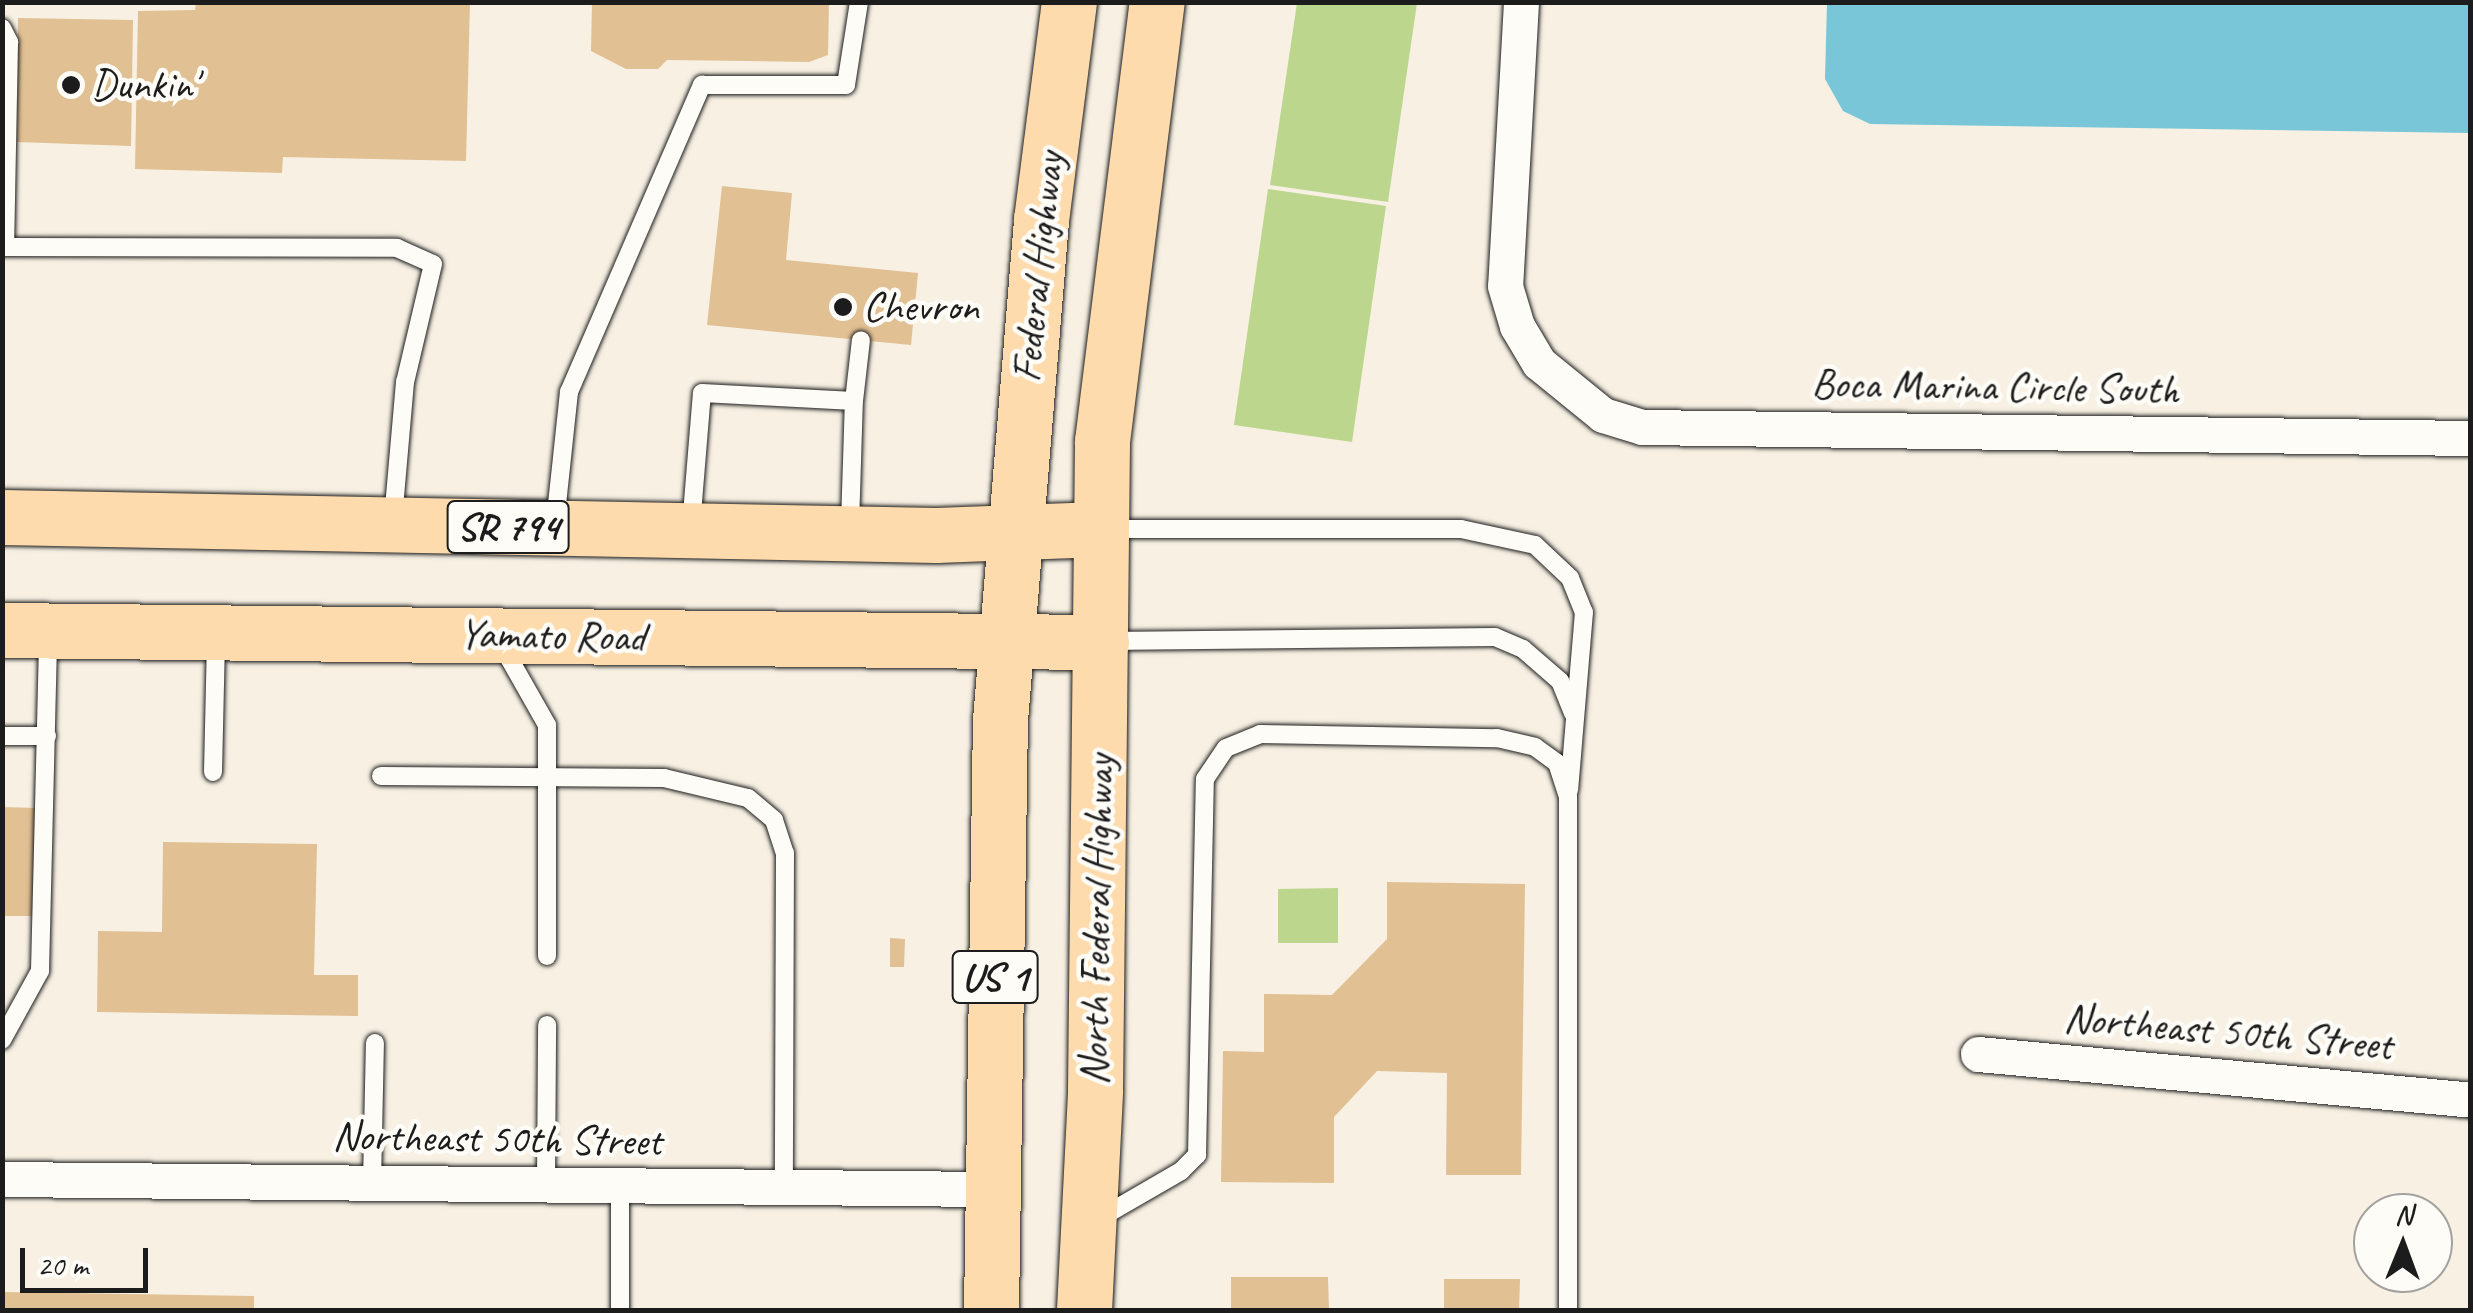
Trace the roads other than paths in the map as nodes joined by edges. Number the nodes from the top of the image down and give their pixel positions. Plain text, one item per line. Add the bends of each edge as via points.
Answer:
1 (859, 2) edge
2 (1069, 2) edge
3 (1157, 2) edge
4 (1521, 2) edge
5 (2, 28) edge
6 (4, 248) edge
7 (860, 340) dead end
8 (854, 401) junction
9 (2470, 438) edge
10 (2, 517) edge
11 (392, 524) junction
12 (555, 528) junction
13 (1100, 529) junction
14 (691, 532) junction
15 (1013, 532) junction
16 (850, 534) junction
17 (25, 630) edge
18 (216, 630) junction
19 (496, 635) junction
20 (1100, 642) junction
21 (1006, 644) junction
22 (1574, 718) junction
23 (2, 736) edge
24 (47, 736) junction
25 (214, 772) dead end
26 (381, 776) dead end
27 (547, 781) junction
28 (1568, 797) junction
29 (546, 956) dead end
30 (547, 1025) dead end
31 (2, 1040) edge
32 (375, 1044) dead end
33 (1978, 1054) dead end
34 (2470, 1100) edge
35 (2, 1180) edge
36 (372, 1183) junction
37 (546, 1184) junction
38 (620, 1185) junction
39 (784, 1186) junction
40 (992, 1188) junction
41 (1088, 1224) junction
42 (620, 1310) edge
43 (991, 1310) edge
44 (1084, 1310) edge
45 (1568, 1310) edge

1 - 12 lane via 846,85 702,85 568,392
2 - 15 main road, Federal Highway / US 1
3 - 13 main road, Federal Highway / US 1 via 1102,441
4 - 9 street, Boca Marina Circle South via 1505,286 1517,326 1539,363 1603,415 1642,428
5 - 6 lane via 9,42
6 - 11 lane via 397,248 432,264 405,382
7 - 8 lane
8 - 14 lane via 702,393
8 - 16 lane
10 - 11 main road, SR 794
11 - 12 main road, SR 794
12 - 14 main road, SR 794
13 - 15 main road, SR 794
13 - 20 main road, North Federal Highway / US 1
13 - 22 lane via 1460,529 1535,545 1570,578 1584,612
14 - 16 main road, SR 794
15 - 16 main road, SR 794
15 - 21 main road, US 1
17 - 18 main road, Yamato Road
17 - 24 lane
18 - 19 main road, Yamato Road
18 - 25 lane
19 - 21 main road, Yamato Road
19 - 27 lane via 548,725
20 - 21 main road, Yamato Road
20 - 22 lane via 1495,637 1523,649 1560,681
20 - 41 main road, North Federal Highway / US 1
21 - 40 main road, US 1
22 - 28 lane
23 - 24 lane
24 - 31 lane via 40,971
26 - 27 lane
27 - 29 lane
27 - 39 lane via 664,778 712,786 748,798 774,820 785,853
28 - 41 lane via 1556,763 1534,748 1497,738 1260,734 1226,748 1204,779 1197,1155
28 - 45 lane
30 - 37 lane
32 - 36 lane
33 - 34 street, Northeast 50th Street
35 - 36 street, Northeast 50th Street
36 - 37 street, Northeast 50th Street
37 - 38 street, Northeast 50th Street
38 - 39 street, Northeast 50th Street
38 - 42 lane
39 - 40 street, Northeast 50th Street
40 - 43 main road, US 1
41 - 44 main road, North Federal Highway / US 1

